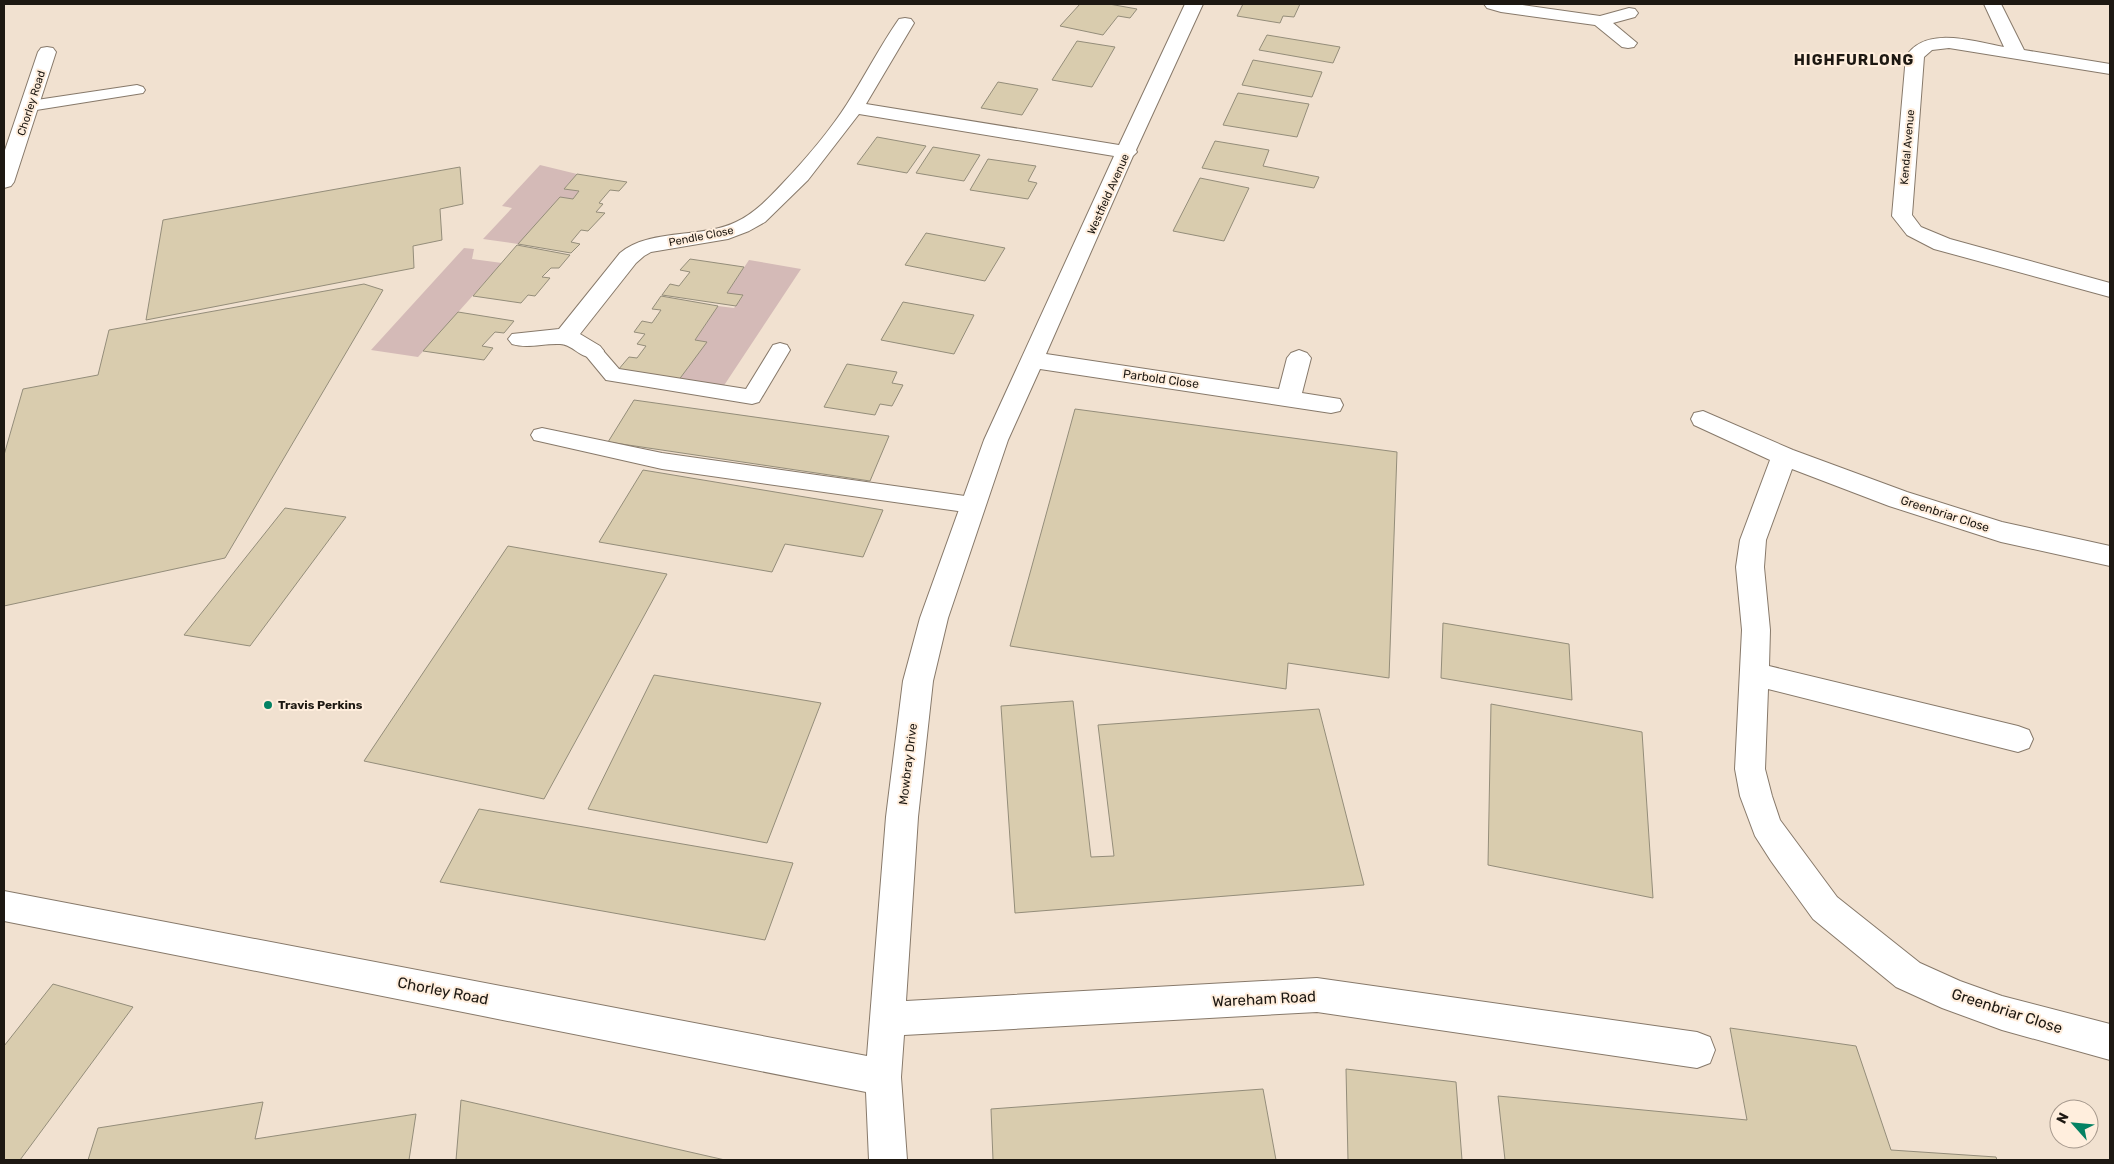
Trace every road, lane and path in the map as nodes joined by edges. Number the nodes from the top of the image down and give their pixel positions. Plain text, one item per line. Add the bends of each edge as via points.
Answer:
1 (1194, 4) edge
2 (1493, 4) edge
3 (1993, 4) edge
4 (1629, 13) dead end
5 (1600, 21) junction
6 (906, 23) dead end
7 (1628, 43) dead end
8 (47, 52) dead end
9 (2017, 54) junction
10 (2110, 69) edge
11 (137, 90) dead end
12 (30, 106) junction
13 (854, 108) junction
14 (1127, 152) junction
15 (4, 182) edge
16 (2110, 290) edge
17 (566, 336) junction
18 (520, 339) dead end
19 (780, 350) dead end
20 (592, 351) joint
21 (1299, 358) dead end
22 (1027, 373) junction
23 (1290, 398) junction
24 (1331, 405) dead end
25 (1703, 419) dead end
26 (542, 435) dead end
27 (1784, 456) junction
28 (972, 505) junction
29 (2110, 556) edge
30 (1754, 674) junction
31 (2018, 739) dead end
32 (4, 906) edge
33 (887, 1019) junction
34 (2110, 1042) edge
35 (1697, 1050) dead end
36 (883, 1077) junction
37 (888, 1160) edge

1 - 14 street, Westfield Avenue
2 - 5 street
3 - 9 street
4 - 5 street
5 - 7 street
6 - 13 street, Pendle Close
8 - 12 street, Chorley Road
9 - 10 street, Kendal Avenue
9 - 16 street, Kendal Avenue via 1949,44 1927,45 1915,56 1902,216 1914,231 1942,244
11 - 12 lane
12 - 15 street, Chorley Road
13 - 14 street
13 - 17 street, Pendle Close via 801,176 758,218 720,234 645,246 636,251
14 - 22 street, Westfield Avenue
17 - 18 street
17 - 20 street
19 - 20 lane via 752,397 613,375
21 - 23 street
22 - 23 street, Parbold Close
22 - 28 street, Mowbray Drive via 996,440
23 - 24 street, Parbold Close
25 - 27 street, Greenbriar Close
26 - 28 lane via 662,461
27 - 29 street, Greenbriar Close via 1898,499 2001,532
27 - 30 street, Greenbriar Close via 1753,540 1750,567 1756,630
28 - 33 street, Mowbray Drive via 934,618 918,681 902,817
30 - 31 street
30 - 34 street, Greenbriar Close via 1750,770 1756,796 1766,826 1825,908 1908,975 2002,1013
32 - 36 street, Chorley Road
33 - 35 street, Wareham Road via 1317,995
33 - 36 street, Mowbray Drive
36 - 37 street, Mowbray Drive

